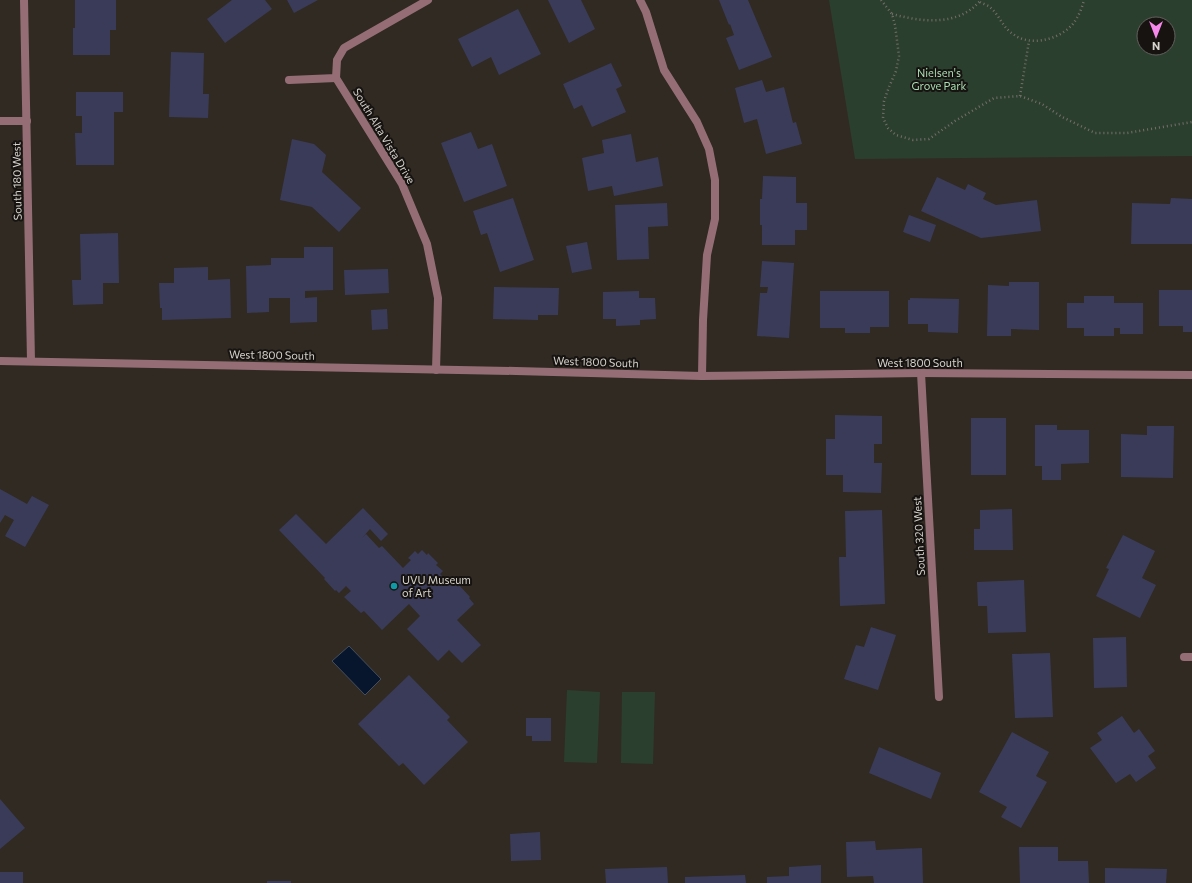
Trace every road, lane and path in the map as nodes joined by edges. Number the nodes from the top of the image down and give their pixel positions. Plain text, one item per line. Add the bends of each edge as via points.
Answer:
1 (24, 0) edge
2 (428, 0) edge
3 (640, 0) edge
4 (881, 0) edge
5 (1084, 0) edge
6 (980, 1) edge
7 (892, 14) junction
8 (1029, 41) junction
9 (336, 78) junction
10 (289, 80) dead end
11 (1020, 96) junction
12 (0, 121) edge
13 (27, 121) junction
14 (1192, 122) edge
15 (0, 361) edge
16 (31, 361) junction
17 (436, 370) junction
18 (921, 373) junction
19 (1192, 375) edge
20 (702, 376) junction
21 (939, 697) dead end

1 - 13 street, South 180 West
2 - 9 street via 344,48 337,60
3 - 20 street via 664,70 697,122 709,150 715,180 715,219 706,262
4 - 7 path
5 - 8 path via 1072,24 1063,32 1053,38
6 - 7 path via 966,13 950,19 919,20
6 - 8 path via 991,8 1013,34
7 - 11 path via 899,56 884,101 883,118 888,128 896,135 913,140 928,139 994,98
8 - 11 path
9 - 10 street
9 - 17 street, South Alta Vista Drive via 402,184 427,244 438,298
11 - 14 path via 1042,104 1095,133 1127,133
12 - 13 street
13 - 16 street, South 180 West
15 - 16 street, West 1800 South
16 - 17 street, West 1800 South
17 - 20 street, West 1800 South
18 - 19 street, West 1800 South
18 - 20 street, West 1800 South
18 - 21 street, South 320 West

